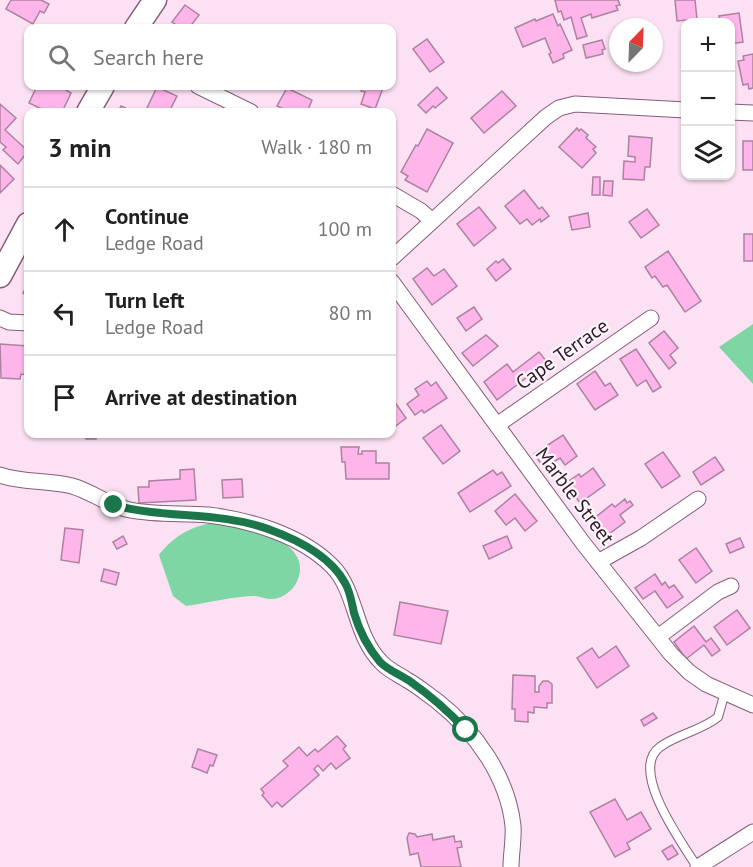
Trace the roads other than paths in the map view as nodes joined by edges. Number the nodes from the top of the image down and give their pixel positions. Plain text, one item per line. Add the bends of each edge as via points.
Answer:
1 (155, 0) edge
2 (139, 24) edge
3 (101, 90) edge
4 (206, 90) edge
5 (90, 108) edge
6 (241, 108) edge
7 (681, 110) edge
8 (735, 112) edge
9 (753, 113) edge
10 (396, 196) edge
11 (431, 220) junction
12 (24, 229) edge
13 (396, 254) edge
14 (0, 276) edge
15 (396, 287) edge
16 (0, 318) edge
17 (651, 318) dead end
18 (24, 323) edge
19 (497, 425) junction
20 (0, 475) edge
21 (698, 499) dead end
22 (598, 562) junction
23 (731, 586) dead end
24 (658, 637) junction
25 (725, 692) junction
26 (753, 705) edge
27 (753, 832) edge
28 (510, 867) edge
29 (698, 867) edge

1 - 2 main road
3 - 5 main road
4 - 6 street
7 - 11 street via 574,105 559,108
8 - 9 street
10 - 11 street
11 - 13 street
12 - 14 main road via 9,250
15 - 19 street, Marble Street
16 - 18 street
17 - 19 street, Cape Terrace
19 - 22 street, Marble Street
20 - 28 street via 69,486 131,510 208,515 236,521 267,529 311,549 346,583 368,645 381,662 443,706 488,756 503,784 513,827
21 - 22 street
22 - 24 street, Marble Street
23 - 24 street
24 - 25 street, Marble Street via 689,672
25 - 26 street, Marble Street
25 - 29 lane via 718,717 658,748 651,759 652,785 660,805
27 - 29 street

